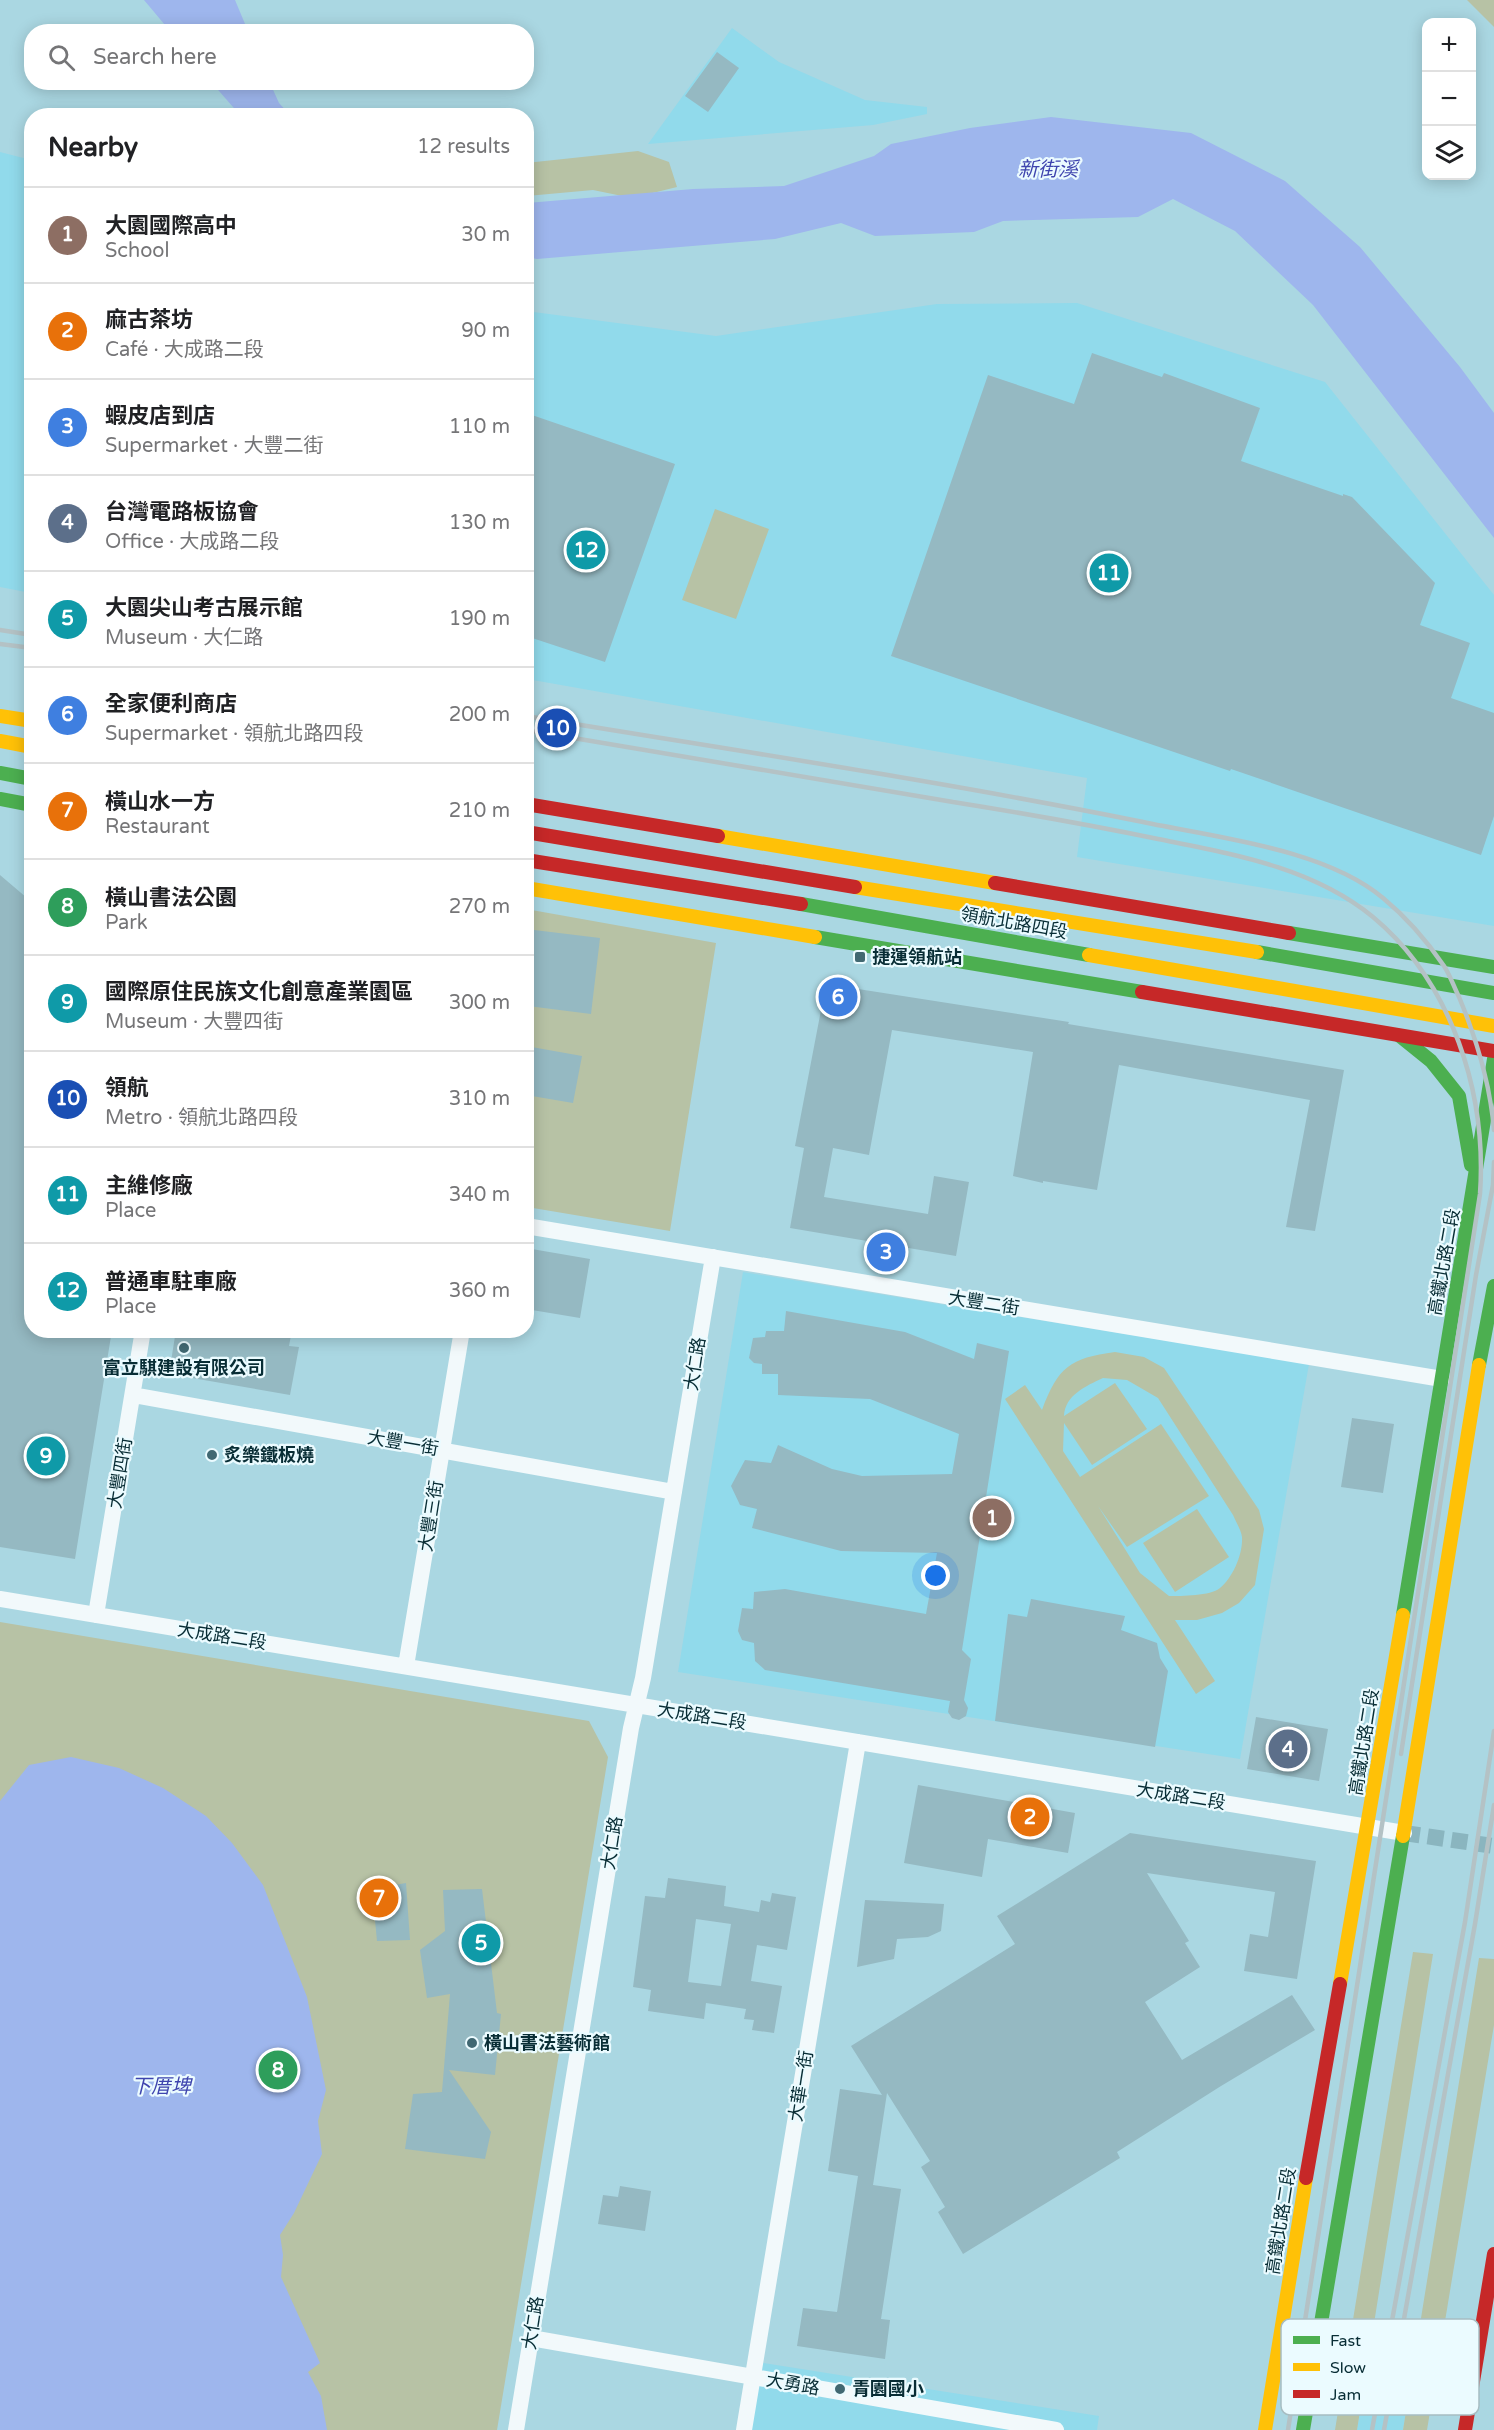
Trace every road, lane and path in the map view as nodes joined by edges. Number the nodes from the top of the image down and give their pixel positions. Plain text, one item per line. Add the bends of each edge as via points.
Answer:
1 (0, 716) edge
2 (24, 720) edge
3 (0, 741) edge
4 (24, 746) edge
5 (0, 773) edge
6 (24, 778) edge
7 (0, 799) edge
8 (24, 804) edge
9 (534, 805) edge
10 (534, 833) edge
11 (534, 861) edge
12 (534, 889) edge
13 (1494, 967) edge
14 (1494, 993) edge
15 (1494, 1026) edge
16 (1396, 1033) junction
17 (1494, 1051) edge
18 (1494, 1059) edge
19 (1475, 1186) junction
20 (534, 1227) edge
21 (713, 1257) junction
22 (1494, 1286) edge
23 (142, 1338) edge
24 (461, 1338) edge
25 (1442, 1379) junction
26 (133, 1395) junction
27 (442, 1450) junction
28 (674, 1492) junction
29 (0, 1599) edge
30 (96, 1615) junction
31 (406, 1666) junction
32 (637, 1705) junction
33 (858, 1742) junction
34 (1368, 1827) junction
35 (1404, 1833) junction
36 (1494, 2254) edge
37 (1283, 2319) edge
38 (1322, 2319) edge
39 (1281, 2332) edge
40 (531, 2338) junction
41 (1479, 2345) edge
42 (753, 2376) junction
43 (1306, 2415) edge
44 (1467, 2415) edge
45 (516, 2430) edge
46 (744, 2430) edge
47 (1056, 2430) edge
48 (1265, 2430) edge
49 (1303, 2430) edge
50 (1465, 2430) edge

1 - 2 street
3 - 4 street
5 - 6 street
7 - 8 street
9 - 13 street, 領航北路四段
10 - 14 street, 領航北路四段
11 - 15 street, 領航北路四段 via 854,913
12 - 16 street
16 - 17 street
16 - 19 street via 1431,1060 1459,1096
18 - 19 street, 高鐵北路二段
19 - 25 street, 高鐵北路二段
20 - 21 street, 大豐二街
21 - 25 street, 大豐二街
21 - 28 street, 大仁路
22 - 35 street
23 - 26 street, 大豐四街
24 - 27 street, 大豐三街
25 - 34 street, 高鐵北路二段
26 - 27 street, 大豐一街
26 - 30 street, 大豐四街
27 - 28 street, 大豐一街
27 - 31 street, 大豐三街
28 - 32 street, 大仁路
29 - 30 street, 大成路二段
30 - 31 street, 大成路二段
31 - 32 street, 大成路二段
32 - 33 street, 大成路二段
32 - 40 street, 大仁路
33 - 34 street, 大成路二段
33 - 42 street, 大華一街
34 - 35 street, 大成路二段
34 - 37 street, 高鐵北路二段
35 - 38 street
36 - 41 street
39 - 48 street, 高鐵北路二段
40 - 42 street, 大勇路
40 - 45 street, 大仁路
42 - 46 street, 大華一街
42 - 47 street, 大勇路
43 - 49 street
44 - 50 street

